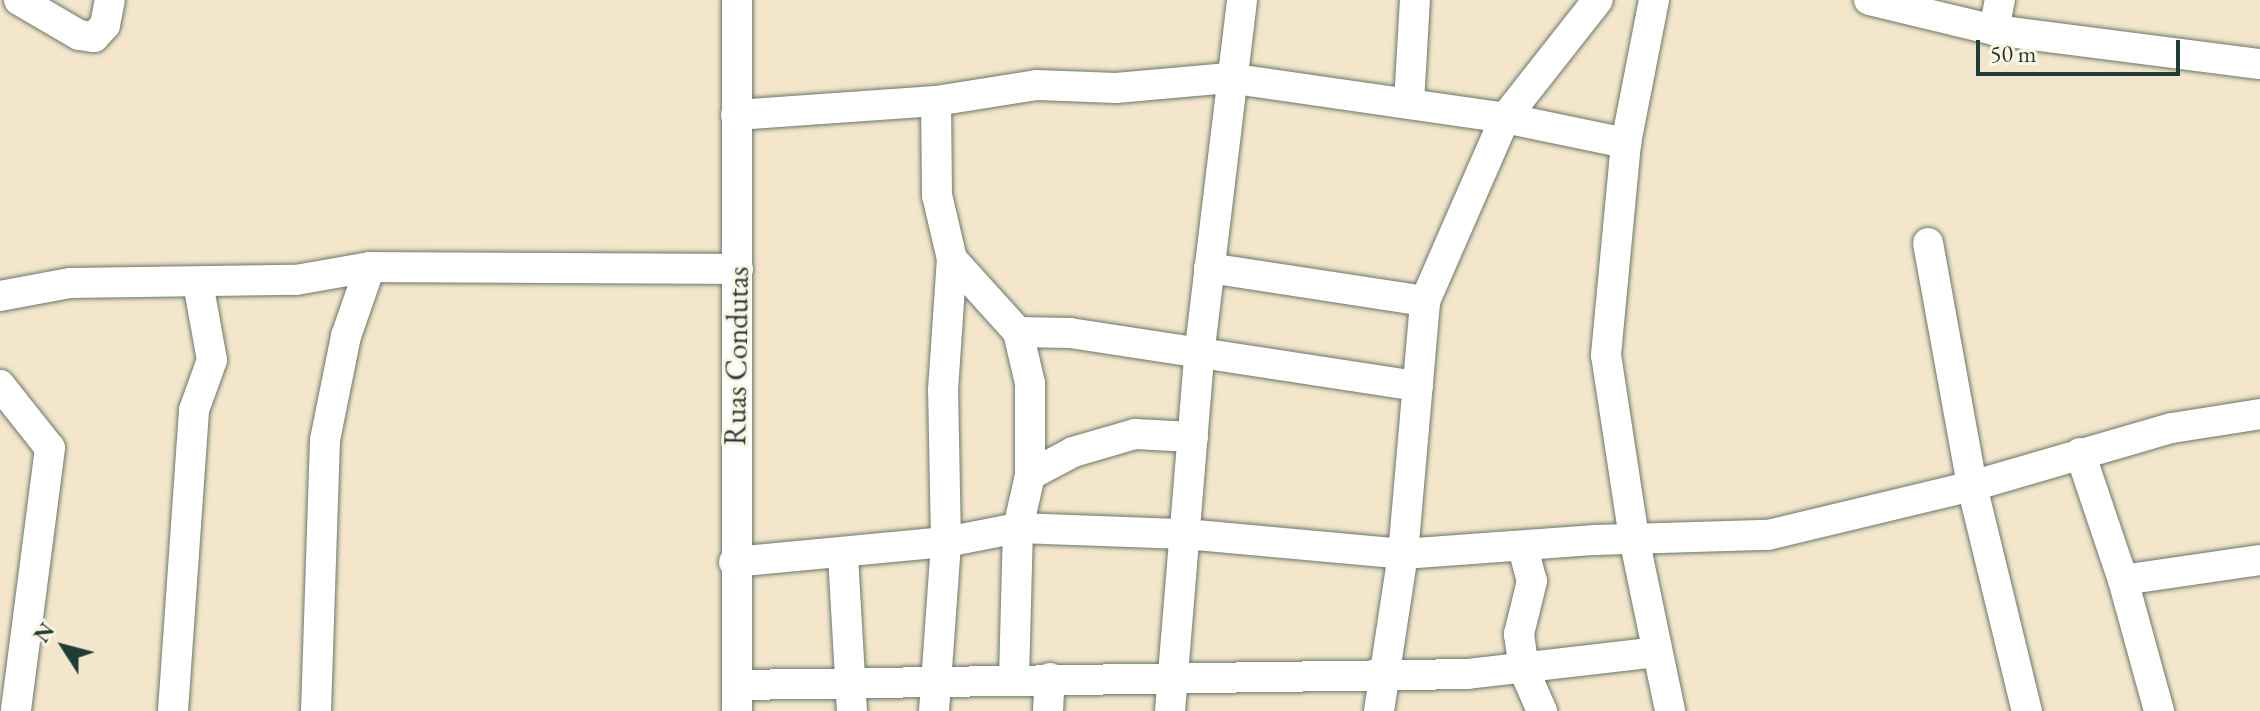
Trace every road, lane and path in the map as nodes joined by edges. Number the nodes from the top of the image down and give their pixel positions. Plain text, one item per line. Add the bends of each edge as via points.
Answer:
1 (19, 0) edge
2 (110, 0) edge
3 (737, 0) edge
4 (1242, 0) edge
5 (1415, 0) edge
6 (1598, 0) edge
7 (1654, 0) edge
8 (1869, 0) edge
9 (2000, 0) edge
10 (1994, 30) junction
11 (2260, 64) edge
12 (1229, 78) junction
13 (936, 101) junction
14 (1409, 103) junction
15 (736, 115) junction
16 (1505, 118) junction
17 (1626, 143) junction
18 (1928, 243) dead end
19 (952, 259) junction
20 (370, 267) junction
21 (1209, 268) junction
22 (738, 269) junction
23 (198, 283) junction
24 (0, 296) edge
25 (1425, 301) junction
26 (1018, 332) junction
27 (1199, 356) junction
28 (0, 385) edge
29 (1418, 386) junction
30 (2260, 414) edge
31 (1193, 437) junction
32 (2080, 453) junction
33 (1030, 475) junction
34 (1972, 486) junction
35 (1018, 528) junction
36 (1185, 534) junction
37 (1634, 538) junction
38 (946, 542) junction
39 (1523, 548) junction
40 (1403, 554) junction
41 (843, 556) junction
42 (2260, 560) edge
43 (734, 562) junction
44 (2123, 580) junction
45 (1657, 652) junction
46 (1524, 670) junction
47 (1174, 675) junction
48 (1380, 677) junction
49 (1050, 678) junction
50 (1014, 679) junction
51 (934, 680) junction
52 (852, 697) edge
53 (737, 698) edge
54 (16, 711) edge
55 (173, 711) edge
56 (316, 711) edge
57 (934, 711) edge
58 (1048, 711) edge
59 (1170, 711) edge
60 (1379, 711) edge
61 (1542, 711) edge
62 (1670, 711) edge
63 (2027, 711) edge
64 (2159, 711) edge

1 - 2 street via 79,35 94,37 105,25
3 - 15 street, Ruas Condutas
4 - 12 street
5 - 14 street
6 - 16 street
7 - 17 street
8 - 10 street
9 - 10 street
10 - 11 street
12 - 13 street via 1116,88 1037,85
12 - 14 street
12 - 21 street
13 - 15 street
13 - 19 street via 937,195
14 - 16 street
15 - 22 street, Ruas Condutas
16 - 17 street
16 - 25 street
17 - 37 street via 1606,355
18 - 34 street
19 - 26 street
19 - 38 street via 943,390
20 - 22 street
20 - 23 street via 296,280
20 - 56 street via 346,336 325,440
21 - 25 street
21 - 27 street
22 - 43 street, Ruas Condutas
23 - 24 street via 70,283
23 - 55 street via 212,360 194,410
25 - 29 street
26 - 27 street via 1070,333
26 - 33 street via 1030,383
27 - 29 street
27 - 31 street
28 - 54 street via 50,448
29 - 40 street
30 - 32 street via 2172,428
31 - 33 street via 1135,434 1073,452
31 - 36 street
32 - 34 street
32 - 44 street
33 - 35 street
34 - 37 street via 1768,535
34 - 63 street
35 - 36 street
35 - 38 street
35 - 50 street
36 - 40 street
36 - 47 street
37 - 39 street
37 - 45 street
38 - 41 street
38 - 51 street
39 - 40 street
39 - 46 street via 1532,581 1519,634
40 - 48 street
41 - 43 street
41 - 52 street
42 - 44 street
43 - 53 street, Ruas Condutas
44 - 64 street
45 - 46 street
45 - 62 street
46 - 48 street
46 - 61 street
47 - 48 street
47 - 49 street
47 - 59 street
48 - 60 street
49 - 50 street
49 - 58 street
50 - 51 street
51 - 52 street
51 - 57 street
52 - 53 street

